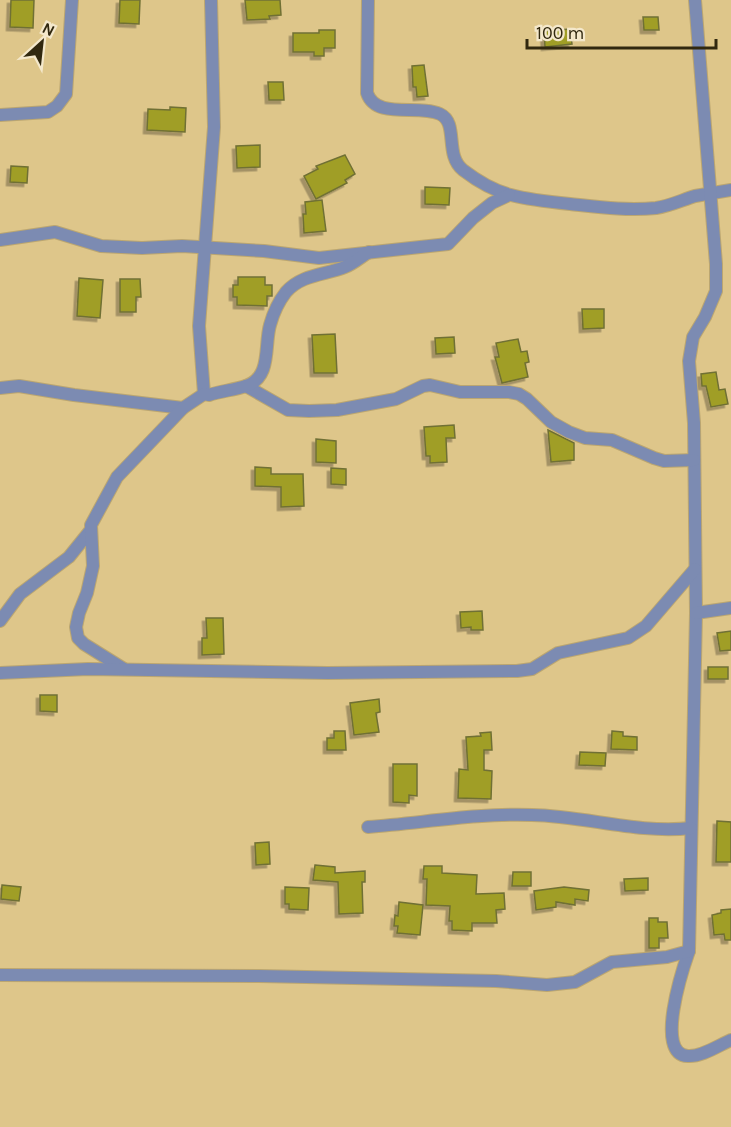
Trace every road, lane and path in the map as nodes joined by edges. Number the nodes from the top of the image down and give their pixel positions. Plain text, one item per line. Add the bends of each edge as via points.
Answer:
1 (72, 0) edge
2 (211, 0) edge
3 (368, 0) edge
4 (695, 0) edge
5 (0, 115) edge
6 (731, 190) edge
7 (710, 193) junction
8 (509, 195) junction
9 (0, 240) edge
10 (205, 248) junction
11 (369, 252) junction
12 (246, 386) junction
13 (0, 388) edge
14 (204, 394) junction
15 (183, 408) junction
16 (694, 460) junction
17 (90, 531) junction
18 (695, 569) junction
19 (731, 608) edge
20 (696, 613) junction
21 (0, 621) edge
22 (126, 670) junction
23 (0, 673) edge
24 (368, 827) dead end
25 (691, 828) junction
26 (689, 951) junction
27 (0, 975) edge
28 (731, 1040) edge

1 - 5 street via 66,94 48,112
2 - 10 street via 214,127
3 - 8 street via 369,100 387,109 429,110 443,115 448,120 450,145 460,168
4 - 7 street
6 - 7 street
7 - 8 street via 671,205 618,209
7 - 16 street via 716,291 693,337 689,361
8 - 11 street via 473,218 448,244
9 - 10 street via 56,232 101,246
10 - 11 street via 319,258
10 - 14 street via 199,326
11 - 12 street via 348,267 311,276 288,290 270,326 264,368
12 - 14 street
12 - 16 street via 288,410 309,411 396,399 430,385 460,392 509,392 527,399 551,422 585,438 612,440 654,458
13 - 15 street via 19,386
14 - 15 street
15 - 17 street via 117,477
16 - 18 street
17 - 21 street via 69,557 20,594
17 - 22 street via 93,566 77,620 77,633 84,644
18 - 20 street
18 - 22 street via 646,626 628,638 558,653 532,669 328,674
19 - 20 street
20 - 25 street
22 - 23 street
24 - 25 street via 468,816 532,815 668,831
25 - 26 street
26 - 27 street via 612,962 575,982 547,985 259,976
26 - 28 street via 675,998 671,1033 674,1046 687,1057

